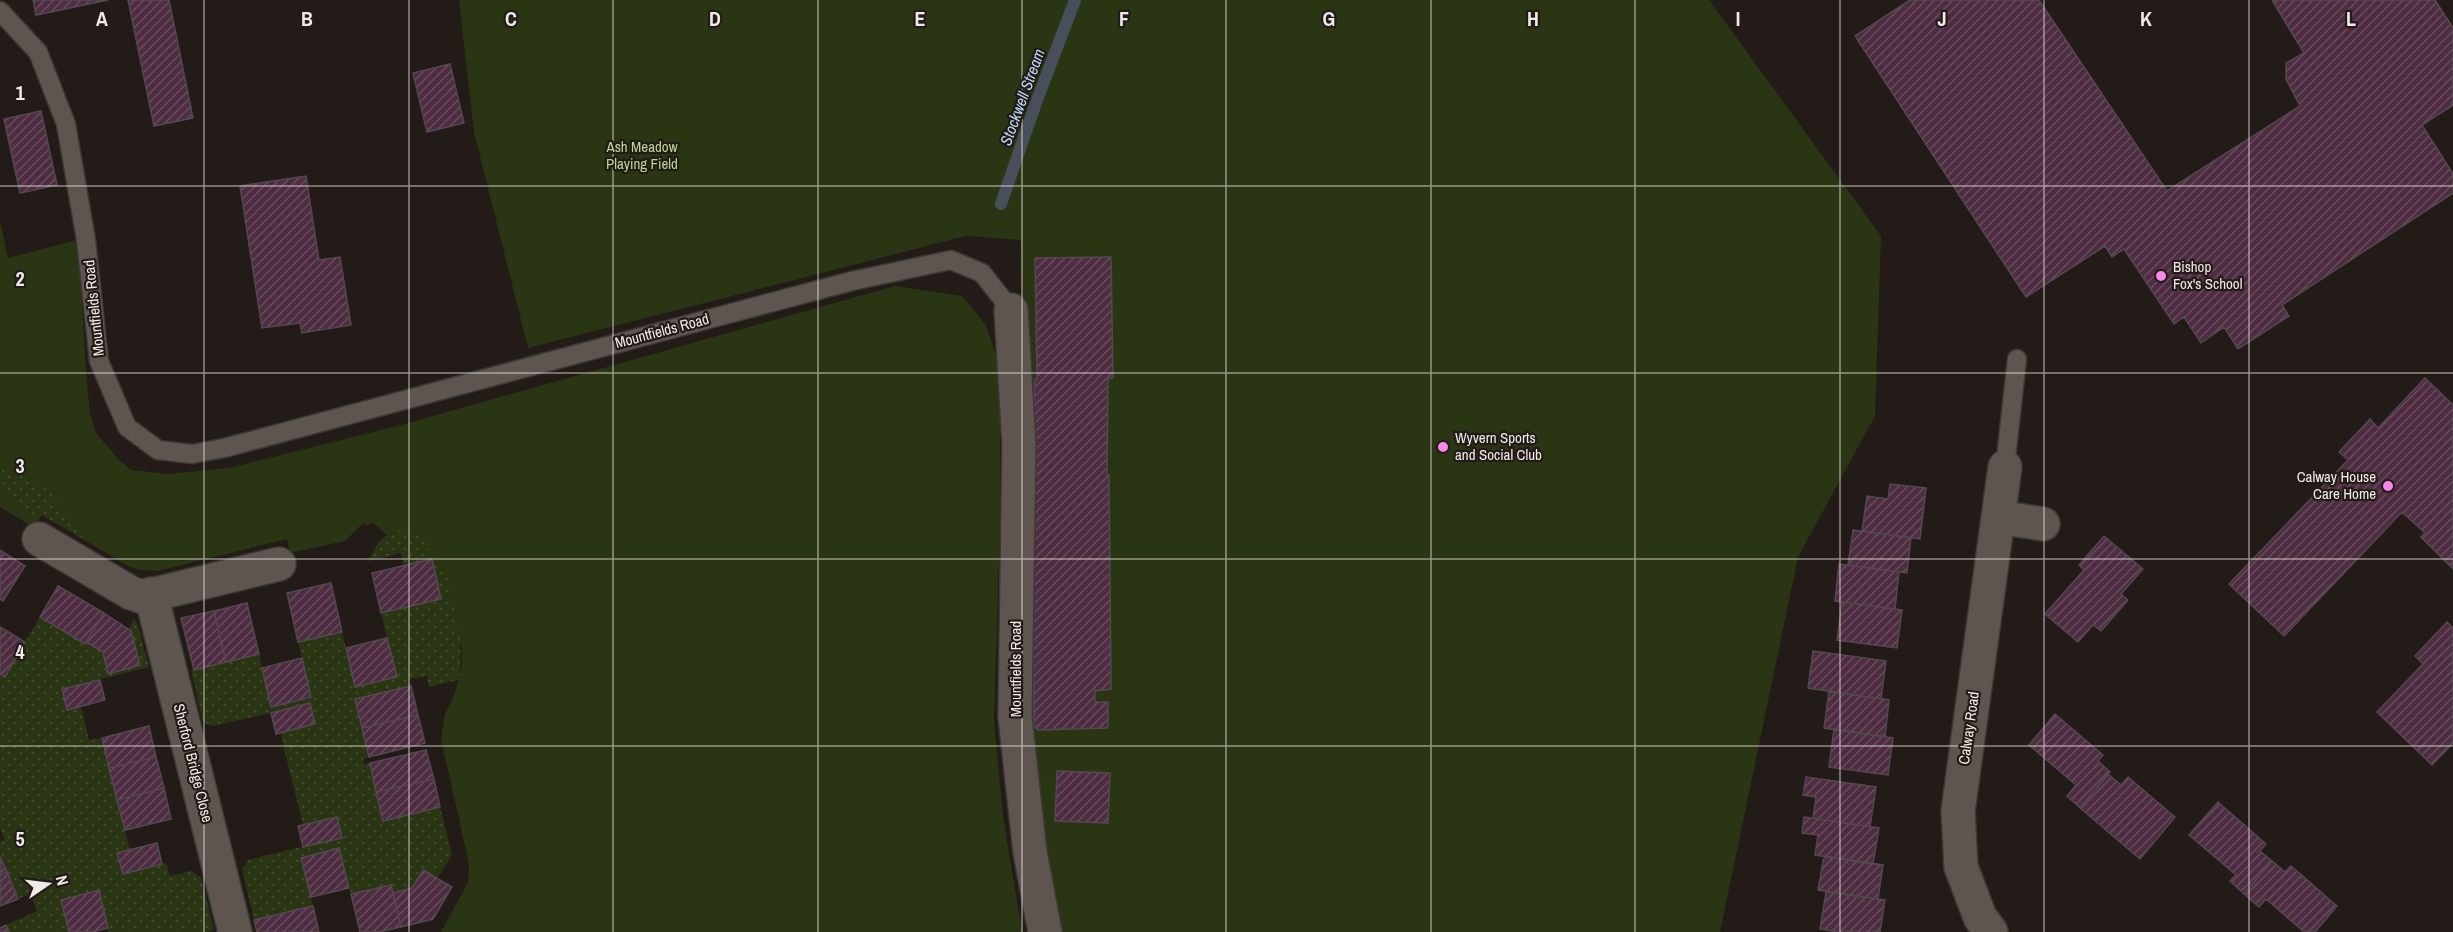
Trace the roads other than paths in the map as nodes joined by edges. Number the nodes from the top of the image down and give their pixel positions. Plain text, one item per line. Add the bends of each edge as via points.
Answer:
1 (0, 11) edge
2 (1011, 310) joint
3 (2017, 359) dead end
4 (2005, 466) joint
5 (1998, 517) junction
6 (2043, 524) dead end
7 (39, 539) dead end
8 (279, 564) dead end
9 (152, 594) junction
10 (235, 932) edge
11 (1045, 932) edge
12 (1991, 932) edge

1 - 2 lane, Mountfields Road via 38,52 66,124 86,240 99,361 127,428 158,450 192,454 224,448 841,284 951,260 982,273
2 - 11 street, Mountfields Road via 1019,445 1015,717 1030,852
3 - 4 lane
4 - 5 street, Calway Road
5 - 6 street
5 - 12 street, Calway Road via 1958,811 1961,867 1980,917
7 - 9 street via 131,593 143,597
8 - 9 street
9 - 10 street, Sherford Bridge Close

